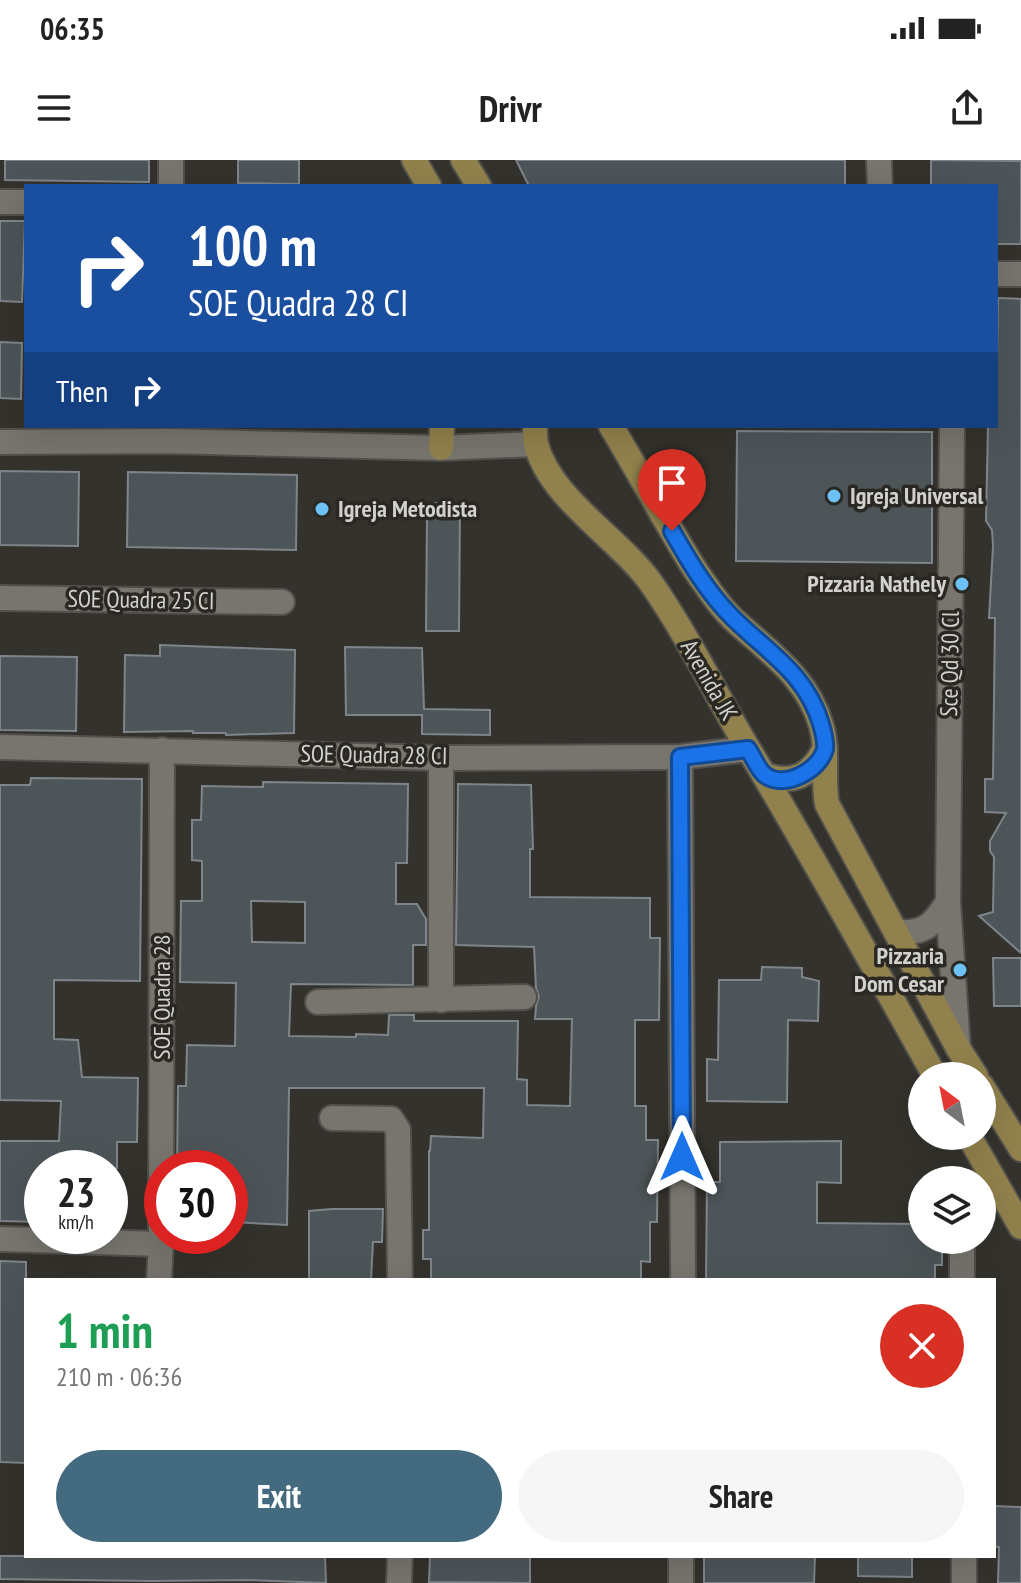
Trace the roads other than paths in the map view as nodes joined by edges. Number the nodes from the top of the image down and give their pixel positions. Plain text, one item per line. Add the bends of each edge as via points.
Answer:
1 (171, 160) edge
2 (414, 160) edge
3 (463, 160) edge
4 (879, 160) edge
5 (171, 184) edge
6 (428, 184) edge
7 (478, 184) edge
8 (880, 184) edge
9 (0, 202) edge
10 (24, 202) edge
11 (998, 274) edge
12 (1021, 274) edge
13 (612, 428) edge
14 (952, 428) edge
15 (168, 433) edge
16 (536, 435) edge
17 (442, 437) edge
18 (0, 442) edge
19 (0, 598) edge
20 (282, 602) dead end
21 (0, 747) edge
22 (825, 748) junction
23 (748, 749) junction
24 (162, 750) junction
25 (680, 757) junction
26 (441, 758) junction
27 (765, 775) junction
28 (948, 902) junction
29 (896, 932) junction
30 (524, 997) dead end
31 (441, 1000) junction
32 (318, 1002) dead end
33 (958, 1048) junction
34 (927, 1062) edge
35 (967, 1062) edge
36 (996, 1109) edge
37 (332, 1118) dead end
38 (1021, 1149) edge
39 (161, 1150) edge
40 (977, 1150) edge
41 (1021, 1227) edge
42 (0, 1239) edge
43 (144, 1243) edge
44 (160, 1254) edge
45 (962, 1254) edge
46 (159, 1278) edge
47 (400, 1278) edge
48 (683, 1278) edge
49 (962, 1278) edge
50 (400, 1558) edge
51 (681, 1558) edge
52 (964, 1558) edge
53 (399, 1583) edge
54 (681, 1583) edge
55 (964, 1583) edge

1 - 5 street
2 - 6 main road
3 - 7 main road
4 - 8 street
9 - 10 street
11 - 12 street
13 - 22 main road, Avenida JK via 705,584 730,616 798,680 822,726
14 - 28 street, Sce Qd 30 Cl
15 - 17 street
15 - 18 street
16 - 17 street
16 - 23 main road, Avenida JK via 558,485 650,582
19 - 20 street, SOE Quadra 25 CI
21 - 24 street, SOE Quadra 28 CI
22 - 27 main road via 814,766 799,776 778,780
22 - 29 main road, Avenida JK via 827,804
23 - 25 street, SOE Quadra 28 CI
23 - 27 main road, Avenida JK
24 - 26 street, SOE Quadra 28 CI
24 - 39 street, SOE Quadra 28
25 - 26 street, SOE Quadra 28 CI
25 - 48 street
26 - 31 street
27 - 34 main road, Avenida JK
28 - 29 street via 936,921 915,933
28 - 33 street, Sce Qd 30 Cl
29 - 33 main road, Avenida JK
30 - 31 street
31 - 32 street
33 - 35 main road, Avenida JK
36 - 38 main road
37 - 47 street via 391,1119 398,1130
40 - 41 main road
42 - 43 street
44 - 46 street, SOE Quadra 28
45 - 49 street
50 - 53 street
51 - 54 street
52 - 55 street

